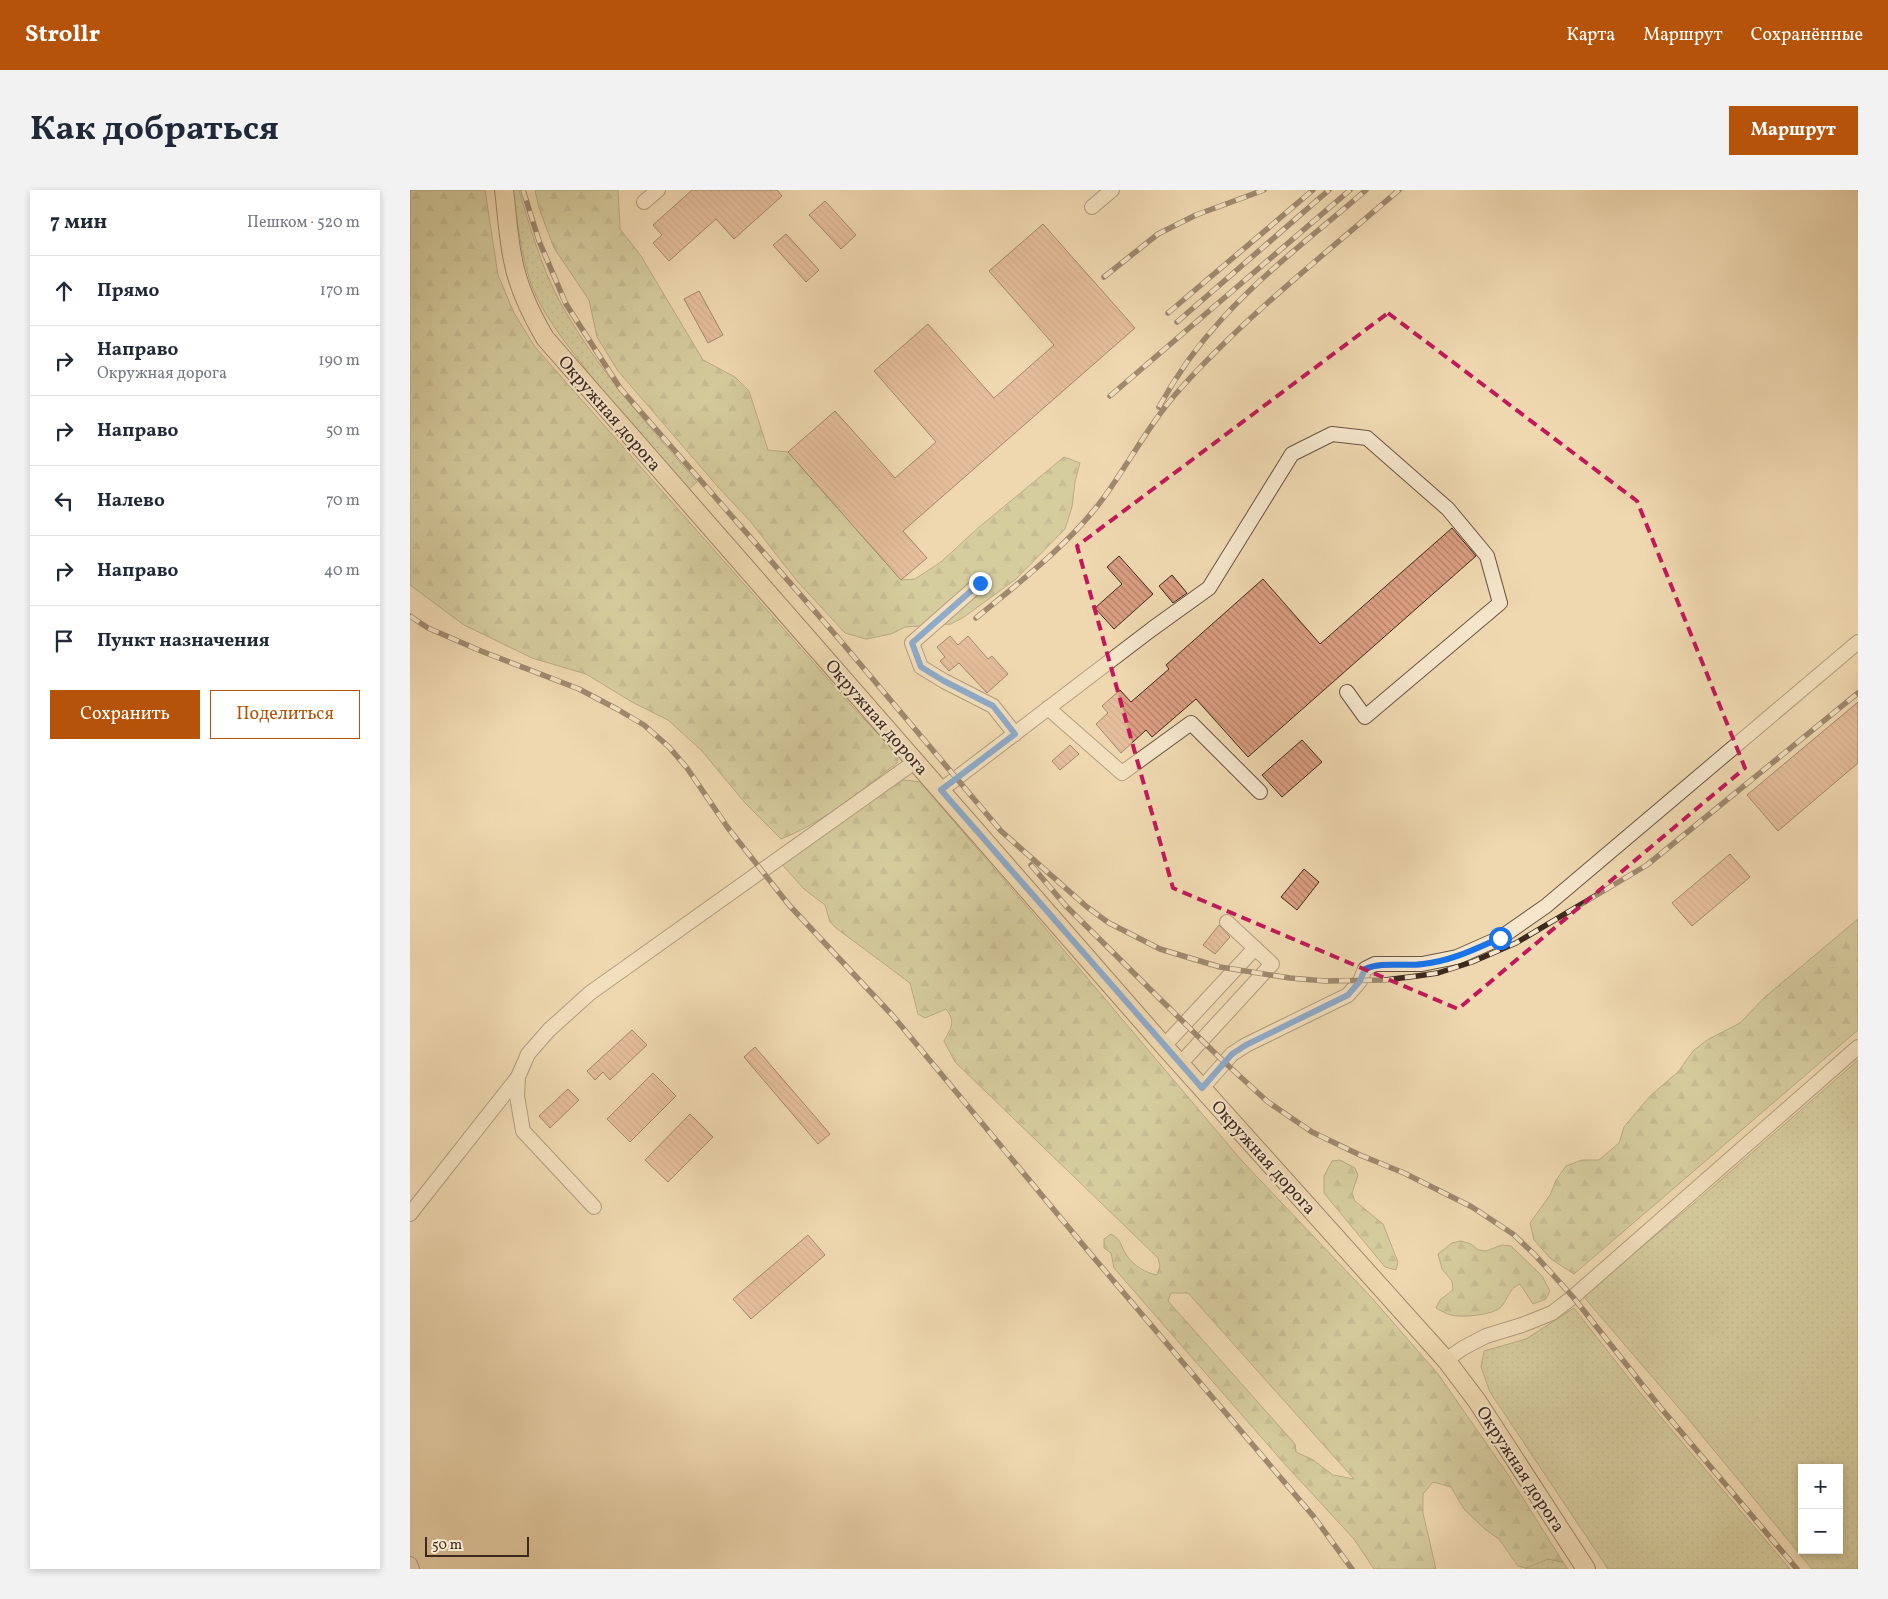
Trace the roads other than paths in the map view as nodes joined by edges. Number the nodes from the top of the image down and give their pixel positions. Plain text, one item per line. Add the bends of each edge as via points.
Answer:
1 (504, 190) edge
2 (658, 190) edge
3 (1112, 190) edge
4 (644, 202) dead end
5 (1092, 207) dead end
6 (980, 583) dead end
7 (1858, 642) edge
8 (1347, 692) dead end
9 (1048, 708) junction
10 (1015, 734) junction
11 (916, 761) junction
12 (941, 790) junction
13 (1260, 792) dead end
14 (1227, 922) dead end
15 (1255, 948) junction
16 (1164, 1046) junction
17 (1858, 1047) edge
18 (1180, 1064) junction
19 (518, 1077) junction
20 (1202, 1088) junction
21 (594, 1207) dead end
22 (410, 1214) edge
23 (1446, 1360) junction
24 (410, 1564) edge
25 (412, 1569) edge
26 (1586, 1569) edge

1 - 11 main road, Окружная дорога via 513,260 530,313 546,338
2 - 4 street
3 - 5 street
6 - 10 street via 912,643 921,667 993,706
7 - 20 street via 1546,906 1500,938 1457,957 1422,964 1376,964 1365,969 1348,995 1246,1045 1232,1054
8 - 9 street via 1365,717 1500,603 1487,556 1448,509 1367,438 1332,434 1292,454 1209,588
9 - 10 street
9 - 13 street via 1122,773 1191,724
10 - 12 street
11 - 12 main road, Окружная дорога
11 - 19 street via 590,993 528,1054
12 - 16 main road, Окружная дорога
14 - 15 street
15 - 16 street
15 - 18 street via 1272,964
16 - 18 main road, Окружная дорога
17 - 23 street via 1552,1313 1486,1336
18 - 20 main road, Окружная дорога
19 - 21 street via 517,1096 523,1131
19 - 22 street
20 - 23 main road, Окружная дорога
23 - 26 main road, Окружная дорога via 1477,1401
24 - 25 street

